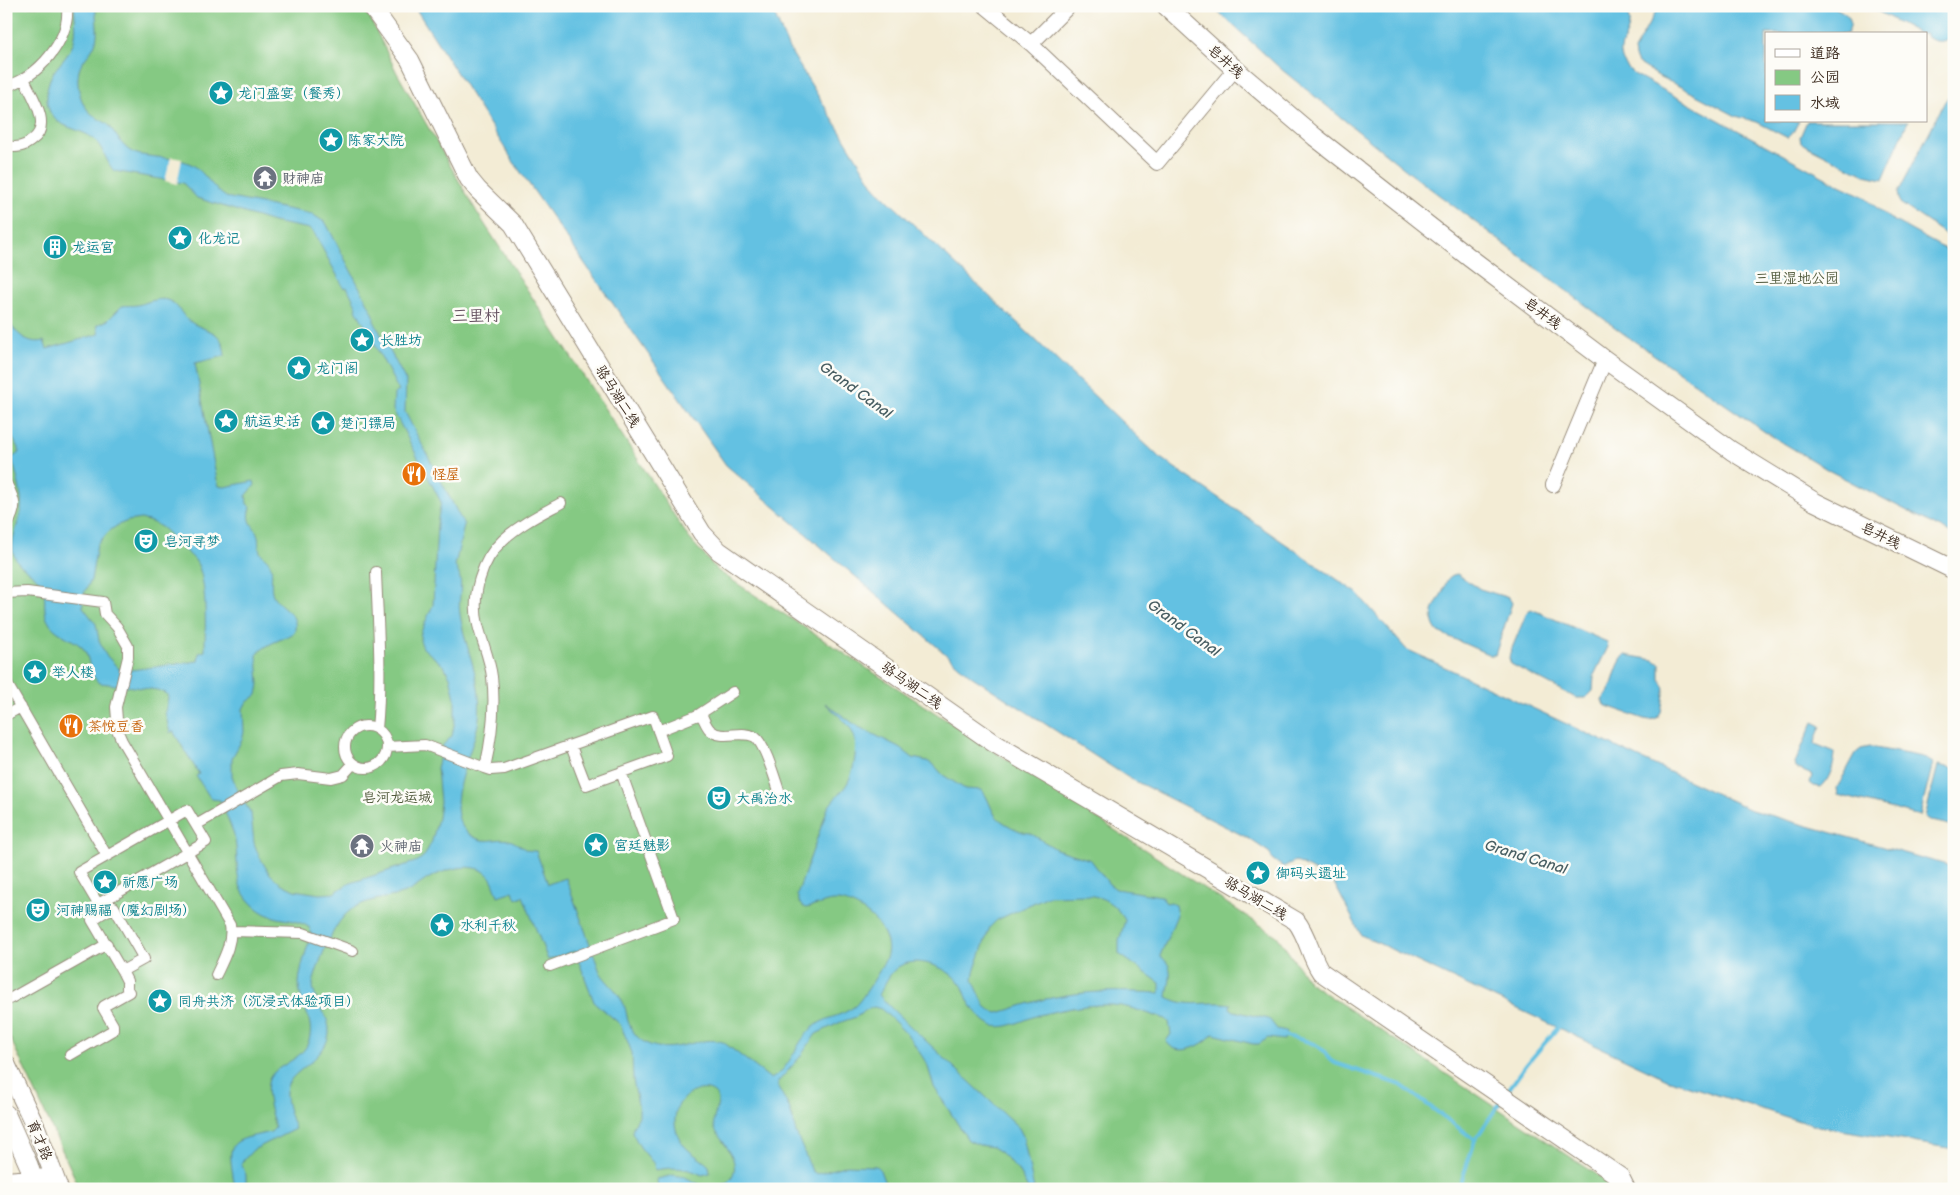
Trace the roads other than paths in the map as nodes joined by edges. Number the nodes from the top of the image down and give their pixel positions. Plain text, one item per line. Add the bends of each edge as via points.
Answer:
1 (371, 6) edge
2 (985, 6) edge
3 (1069, 6) edge
4 (1166, 6) edge
5 (67, 8) dead end
6 (1032, 44) junction
7 (1235, 69) junction
8 (24, 79) junction
9 (6, 86) edge
10 (6, 146) edge
11 (1605, 360) junction
12 (6, 483) edge
13 (1553, 485) dead end
14 (561, 503) dead end
15 (6, 528) edge
16 (1954, 570) edge
17 (376, 572) dead end
18 (6, 593) edge
19 (6, 682) edge
20 (733, 692) dead end
21 (21, 707) junction
22 (701, 713) junction
23 (6, 716) edge
24 (377, 729) junction
25 (658, 731) junction
26 (571, 746) junction
27 (387, 747) junction
28 (353, 764) junction
29 (485, 768) junction
30 (621, 772) junction
31 (781, 797) dead end
32 (169, 820) junction
33 (196, 824) junction
34 (187, 852) junction
35 (107, 856) junction
36 (100, 909) junction
37 (231, 931) junction
38 (107, 944) junction
39 (352, 951) dead end
40 (550, 966) dead end
41 (122, 971) junction
42 (216, 975) dead end
43 (6, 1001) edge
44 (70, 1055) dead end
45 (6, 1064) edge
46 (6, 1114) edge
47 (6, 1181) edge
48 (57, 1183) edge
49 (35, 1184) edge
50 (1626, 1189) edge

1 - 50 street, 骆马湖二线 via 410,60 469,179 513,224 702,533 719,551 994,743 1296,921 1303,929 1321,972 1620,1178
2 - 6 street
3 - 6 street
4 - 7 street, 皂井线
5 - 8 street via 68,18 62,36 52,52
6 - 7 street via 1157,163
7 - 11 street, 皂井线 via 1314,137
8 - 9 street
8 - 10 street via 41,117 41,128 37,137 24,146
11 - 13 street
11 - 16 street, 皂井线 via 1732,451 1815,502
12 - 15 street via 15,510
14 - 29 street via 502,541 480,576 476,606 492,676 494,707 493,731
17 - 24 street via 380,651
18 - 32 street via 27,592 103,602 105,614 118,627 128,646 116,707 118,732
19 - 21 street
20 - 22 street
21 - 23 street
21 - 35 street
22 - 25 street
22 - 31 street via 709,729 715,733 746,734 758,740
24 - 27 street via 383,734
24 - 28 street via 356,728 346,739 345,753
25 - 26 street via 653,716
25 - 30 street via 667,756
26 - 29 street via 504,769
26 - 30 street via 586,785
27 - 28 street via 383,760 373,768 359,768
27 - 29 street via 425,745
28 - 33 street via 343,775 331,778 298,774 281,776
30 - 40 street via 674,919
32 - 33 street via 187,810
32 - 34 street
32 - 35 street
33 - 34 street via 206,842
34 - 36 street
34 - 37 street
35 - 36 street via 79,872
36 - 38 street via 92,920
36 - 41 street via 114,907 144,958
37 - 39 street via 303,932
37 - 42 street
38 - 41 street
38 - 43 street
41 - 44 street via 129,992 103,1008 113,1030
45 - 48 street, 育才路
46 - 49 street, 育才路
47 - 49 street
48 - 49 street

